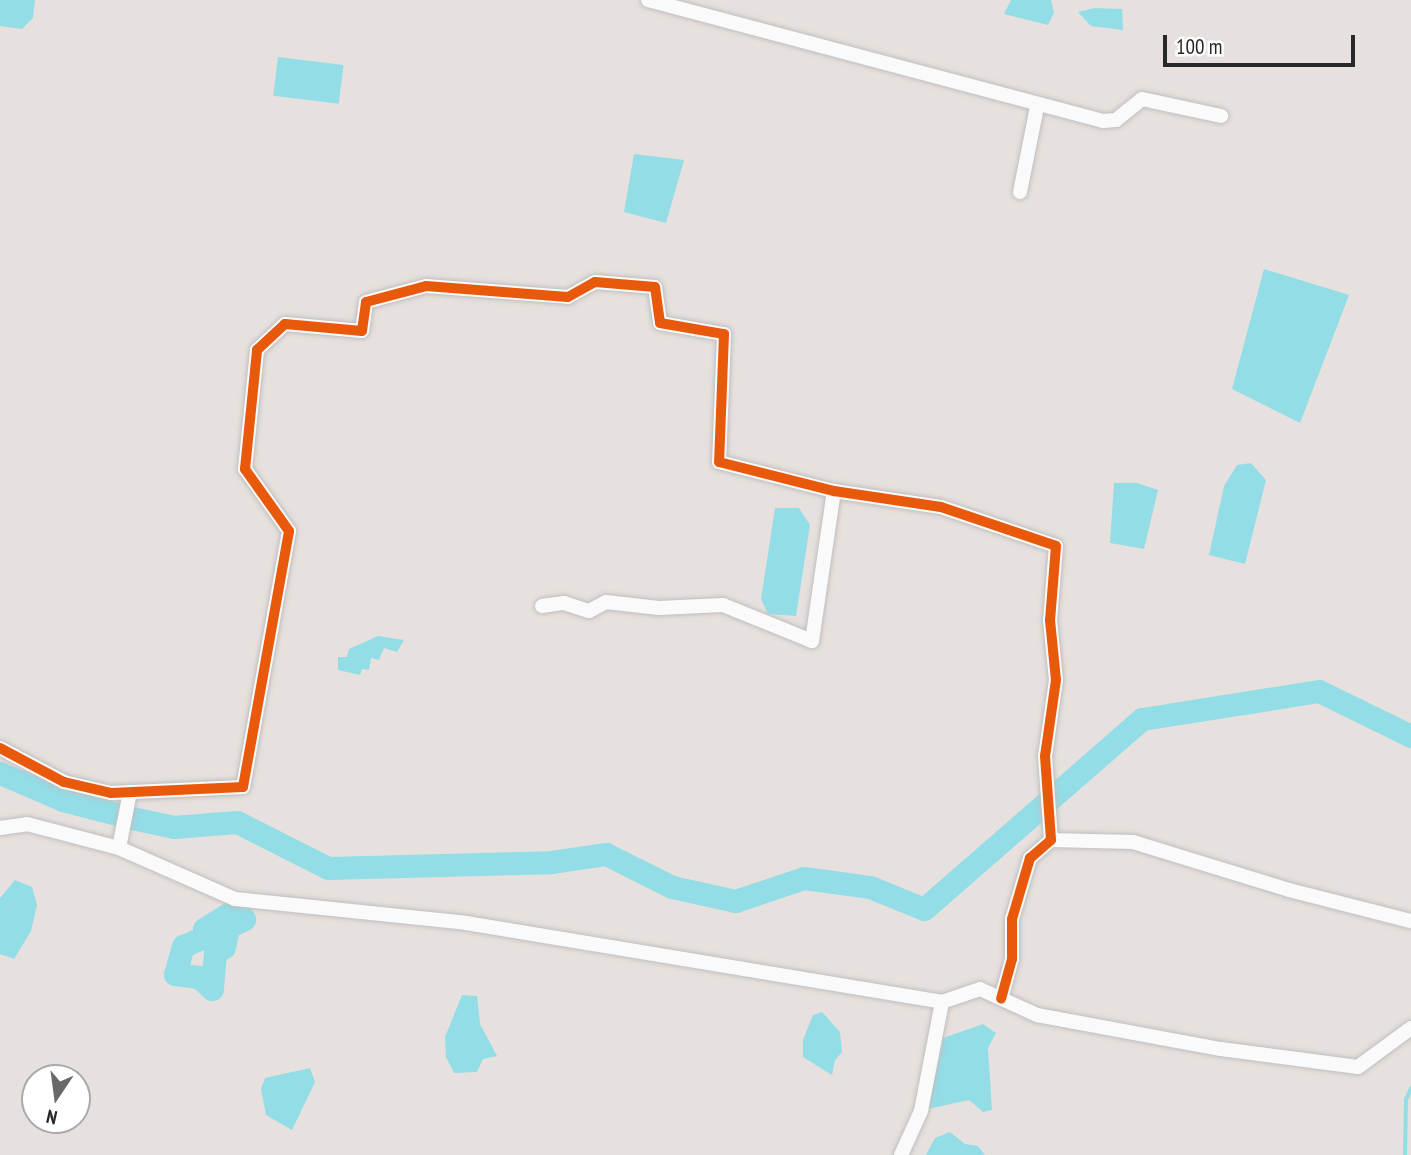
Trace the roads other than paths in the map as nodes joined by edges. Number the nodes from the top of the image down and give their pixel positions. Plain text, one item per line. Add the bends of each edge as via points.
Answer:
1 (648, 0) edge
2 (1037, 107) junction
3 (1221, 116) dead end
4 (1020, 192) dead end
5 (834, 491) junction
6 (542, 607) dead end
7 (0, 748) edge
8 (128, 798) junction
9 (0, 828) edge
10 (1051, 840) junction
11 (119, 848) junction
12 (1411, 921) edge
13 (1001, 999) junction
14 (942, 1002) junction
15 (1411, 1028) edge
16 (901, 1155) edge

1 - 2 street
2 - 3 street via 1109,122 1142,99
2 - 4 street
5 - 6 street via 812,641 723,605 659,608 606,602 589,611 564,603
5 - 8 street via 719,462 724,334 660,323 655,287 595,282 568,297 426,286 366,302 362,331 285,324 257,350 245,469 289,531 243,787
5 - 10 street via 941,507 1056,546 1050,620 1056,680 1045,755
7 - 8 street via 64,782
8 - 11 street
9 - 11 street via 27,824
10 - 12 street via 1133,842
10 - 13 street via 1030,858 1012,919 1012,959
11 - 14 street via 235,899 467,923
13 - 14 street via 980,989
13 - 15 street via 1037,1015 1221,1049 1358,1067
14 - 16 street via 921,1111

